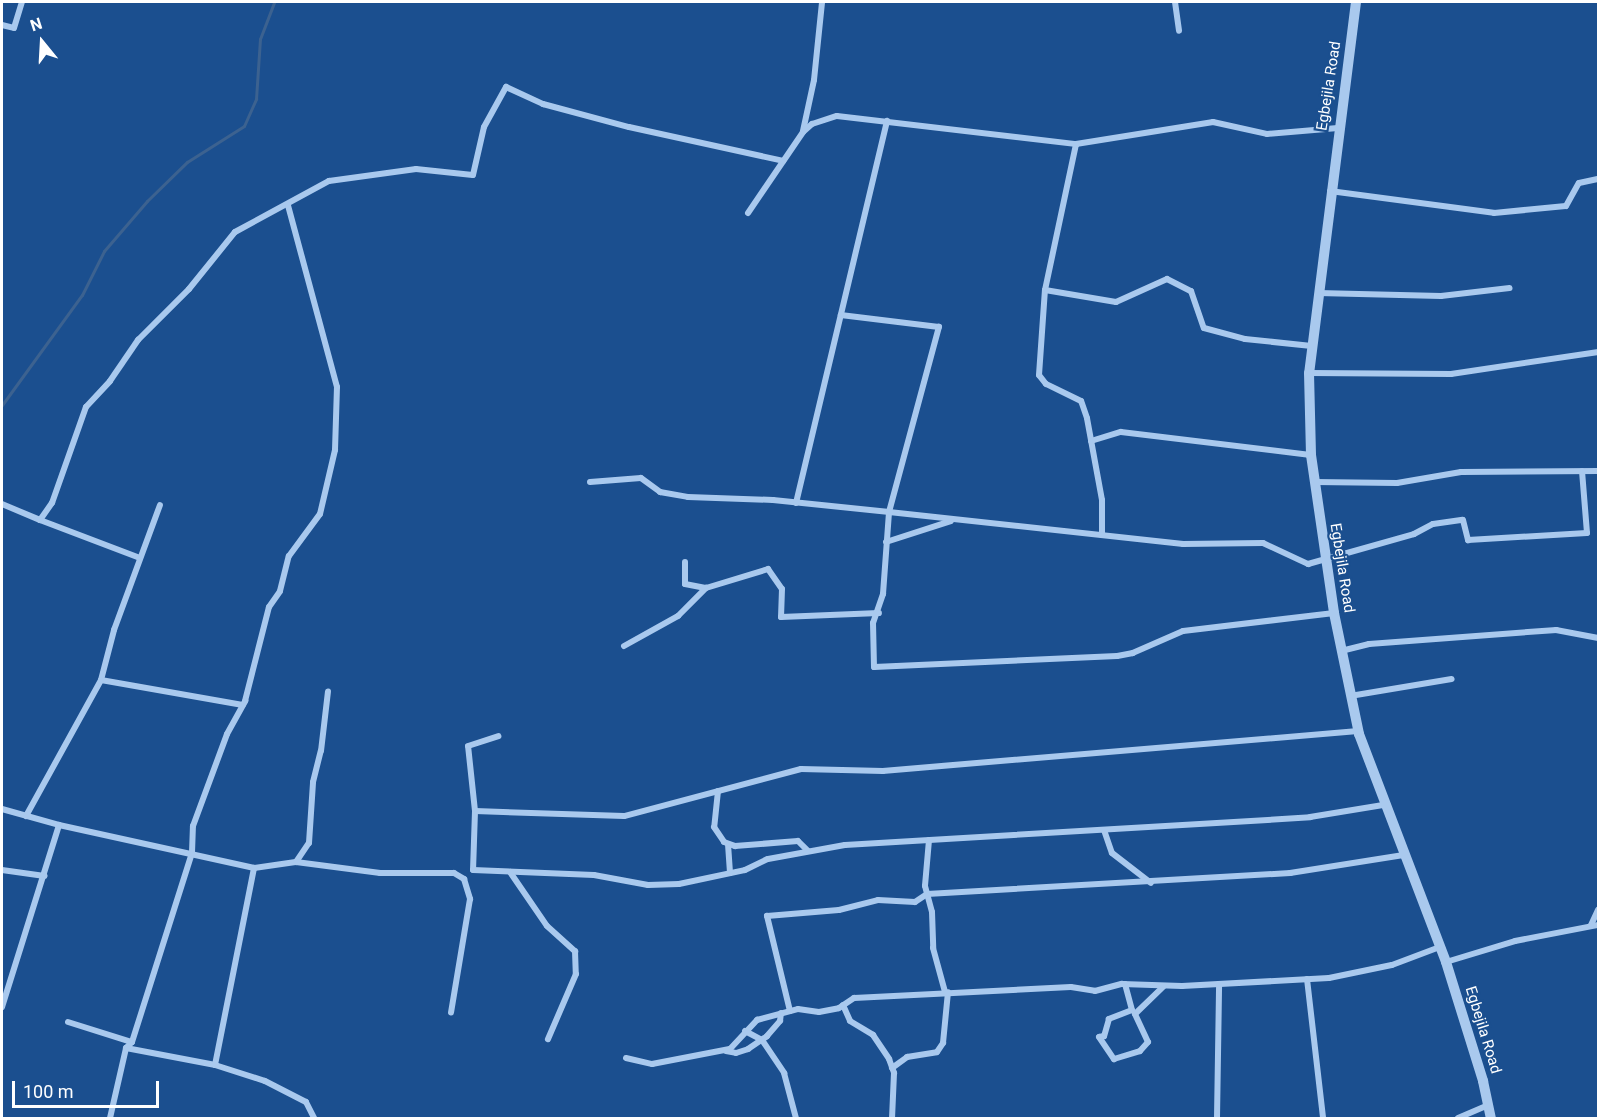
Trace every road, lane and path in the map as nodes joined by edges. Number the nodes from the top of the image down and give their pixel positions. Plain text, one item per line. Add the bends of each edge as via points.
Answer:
1 (22, 2) edge
2 (822, 2) edge
3 (1175, 2) edge
4 (1356, 2) edge
5 (2, 25) edge
6 (1179, 31) dead end
7 (887, 121) junction
8 (1338, 128) junction
9 (803, 132) junction
10 (1076, 144) junction
11 (783, 161) junction
12 (1599, 179) edge
13 (1329, 191) junction
14 (288, 206) junction
15 (748, 213) dead end
16 (1510, 288) dead end
17 (1045, 290) junction
18 (1318, 293) junction
19 (841, 315) junction
20 (1312, 346) junction
21 (1599, 352) edge
22 (1309, 373) junction
23 (1091, 441) junction
24 (1311, 456) junction
25 (1582, 471) junction
26 (1599, 471) edge
27 (590, 482) dead end
28 (1315, 482) junction
29 (796, 503) junction
30 (2, 504) edge
31 (160, 505) dead end
32 (889, 512) junction
33 (40, 520) junction
34 (954, 520) junction
35 (1102, 535) junction
36 (886, 542) junction
37 (140, 558) junction
38 (1327, 558) junction
39 (686, 562) dead end
40 (706, 588) junction
41 (879, 613) junction
42 (1334, 613) junction
43 (1599, 638) edge
44 (624, 646) dead end
45 (1341, 651) junction
46 (101, 680) junction
47 (1452, 680) dead end
48 (328, 691) dead end
49 (1349, 696) junction
50 (243, 705) junction
51 (1358, 730) junction
52 (498, 736) dead end
53 (718, 791) junction
54 (1383, 804) junction
55 (2, 809) edge
56 (475, 811) junction
57 (27, 816) junction
58 (59, 825) junction
59 (1104, 830) junction
60 (929, 840) junction
61 (728, 844) junction
62 (764, 845) junction
63 (808, 851) junction
64 (192, 854) junction
65 (1404, 855) junction
66 (768, 860) junction
67 (296, 862) junction
68 (254, 868) junction
69 (2, 870) edge
70 (473, 870) junction
71 (510, 872) junction
72 (730, 873) junction
73 (45, 876) junction
74 (464, 879) junction
75 (1151, 883) junction
76 (927, 894) junction
77 (1599, 910) edge
78 (1595, 925) edge
79 (1440, 947) junction
80 (1446, 962) junction
81 (2, 975) edge
82 (1307, 979) junction
83 (11, 980) junction
84 (1125, 984) junction
85 (1219, 984) junction
86 (1164, 986) junction
87 (946, 992) junction
88 (843, 1005) junction
89 (2, 1007) edge
90 (790, 1011) junction
91 (451, 1012) dead end
92 (781, 1013) junction
93 (68, 1022) dead end
94 (745, 1031) junction
95 (548, 1039) dead end
96 (762, 1040) junction
97 (132, 1042) junction
98 (126, 1048) junction
99 (725, 1050) junction
100 (627, 1058) dead end
101 (215, 1065) junction
102 (892, 1068) junction
103 (1488, 1105) junction
104 (110, 1119) edge
105 (314, 1119) edge
106 (796, 1119) edge
107 (892, 1119) edge
108 (1217, 1119) edge
109 (1323, 1119) edge
110 (1458, 1119) edge
111 (1491, 1119) edge

1 - 5 street via 14,28
2 - 9 street via 814,80
3 - 6 street
4 - 8 street, Egbejila Road
7 - 9 street via 837,116 812,124
7 - 10 street via 970,135
7 - 19 street
8 - 10 street via 1267,134 1213,122
8 - 13 street, Egbejila Road
9 - 11 street
10 - 17 street
11 - 14 street via 629,127 543,104 506,87 484,127 473,175 416,169 384,171 329,181 298,195
11 - 15 street
12 - 13 street via 1579,183 1566,206 1494,213
13 - 18 street, Egbejila Road
14 - 33 street via 235,232 189,289 138,340 110,381 86,407 52,503
14 - 50 street via 337,387 336,450 320,514 289,556 280,591 269,607
16 - 18 street via 1441,296
17 - 20 street via 1116,302 1167,279 1191,291 1204,328 1245,339
17 - 23 street via 1039,375 1046,384 1080,401
18 - 20 street, Egbejila Road
19 - 29 street
19 - 32 street via 939,327
20 - 22 street, Egbejila Road
21 - 22 street via 1581,358 1430,376
22 - 24 street, Egbejila Road
23 - 24 street via 1121,432
23 - 35 street via 1102,500
24 - 28 street, Egbejila Road
25 - 26 street
25 - 28 street via 1461,472 1397,483
25 - 38 street via 1587,533 1468,540 1463,520 1433,524 1414,534
27 - 29 street via 641,478 660,492 688,497
28 - 38 street, Egbejila Road
29 - 32 street
30 - 33 street
31 - 37 street
32 - 34 street
32 - 36 street
33 - 37 street
34 - 35 street
34 - 36 street
35 - 38 street via 1183,544 1263,543 1308,564
36 - 41 street
37 - 46 street
38 - 42 street, Egbejila Road
39 - 40 street via 685,584
40 - 41 street via 768,569 783,589 781,617
40 - 44 street via 678,616
41 - 42 street via 873,623 874,667 1118,656 1183,631
42 - 45 street, Egbejila Road
43 - 45 street via 1556,630 1369,644
45 - 49 street, Egbejila Road
46 - 50 street
46 - 57 street
47 - 49 street
48 - 67 street via 313,782 309,843
49 - 51 street, Egbejila Road
50 - 64 street via 227,734 193,826
51 - 53 street via 883,771 801,769
51 - 54 street, Egbejila Road
52 - 56 street via 468,746
53 - 56 street via 624,816
53 - 61 street via 714,826
54 - 59 street via 1310,817
54 - 65 street, Egbejila Road
55 - 57 street
56 - 70 street
57 - 58 street
58 - 64 street
58 - 73 street
59 - 60 street
59 - 75 street via 1112,853
60 - 63 street
60 - 76 street
61 - 62 street
61 - 72 street
62 - 63 street via 798,841
62 - 66 street
63 - 66 street
64 - 68 street
64 - 97 street
65 - 75 street via 1290,873
65 - 79 street, Egbejila Road
66 - 72 street
67 - 68 street
67 - 74 street via 380,873 454,873
68 - 101 street
69 - 73 street
70 - 71 street
70 - 74 street
71 - 72 street via 594,875 648,885 699,882
71 - 95 street via 547,926 575,951 576,974
73 - 83 street
74 - 91 street via 470,899
75 - 76 street
76 - 87 street via 933,948
76 - 90 street via 915,903 878,900 839,910 767,916
77 - 78 street
78 - 80 street via 1515,941
79 - 80 street, Egbejila Road
79 - 82 street via 1368,972
80 - 103 street, Egbejila Road
81 - 83 street
82 - 85 street
82 - 109 street
83 - 89 street
84 - 86 street
84 - 86 street via 1132,1010 1109,1019 1104,1036 1099,1037 1113,1059 1140,1051 1148,1042 1135,1014 1156,998
84 - 87 street via 1095,991 1071,987
85 - 86 street
85 - 108 street
87 - 88 street via 893,999 854,998
87 - 102 street via 943,1043 937,1052 907,1057
88 - 90 street via 819,1012
88 - 102 street via 850,1021 873,1035 885,1049
90 - 92 street
92 - 94 street via 757,1020
92 - 96 street via 780,1021
93 - 97 street
94 - 96 street
94 - 99 street via 738,1042
96 - 99 street via 736,1053
96 - 106 street via 784,1073
97 - 98 street
98 - 101 street
98 - 104 street
99 - 100 street via 652,1064
101 - 105 street via 291,1092 306,1102
102 - 107 street
103 - 110 street
103 - 111 street, Egbejila Road

